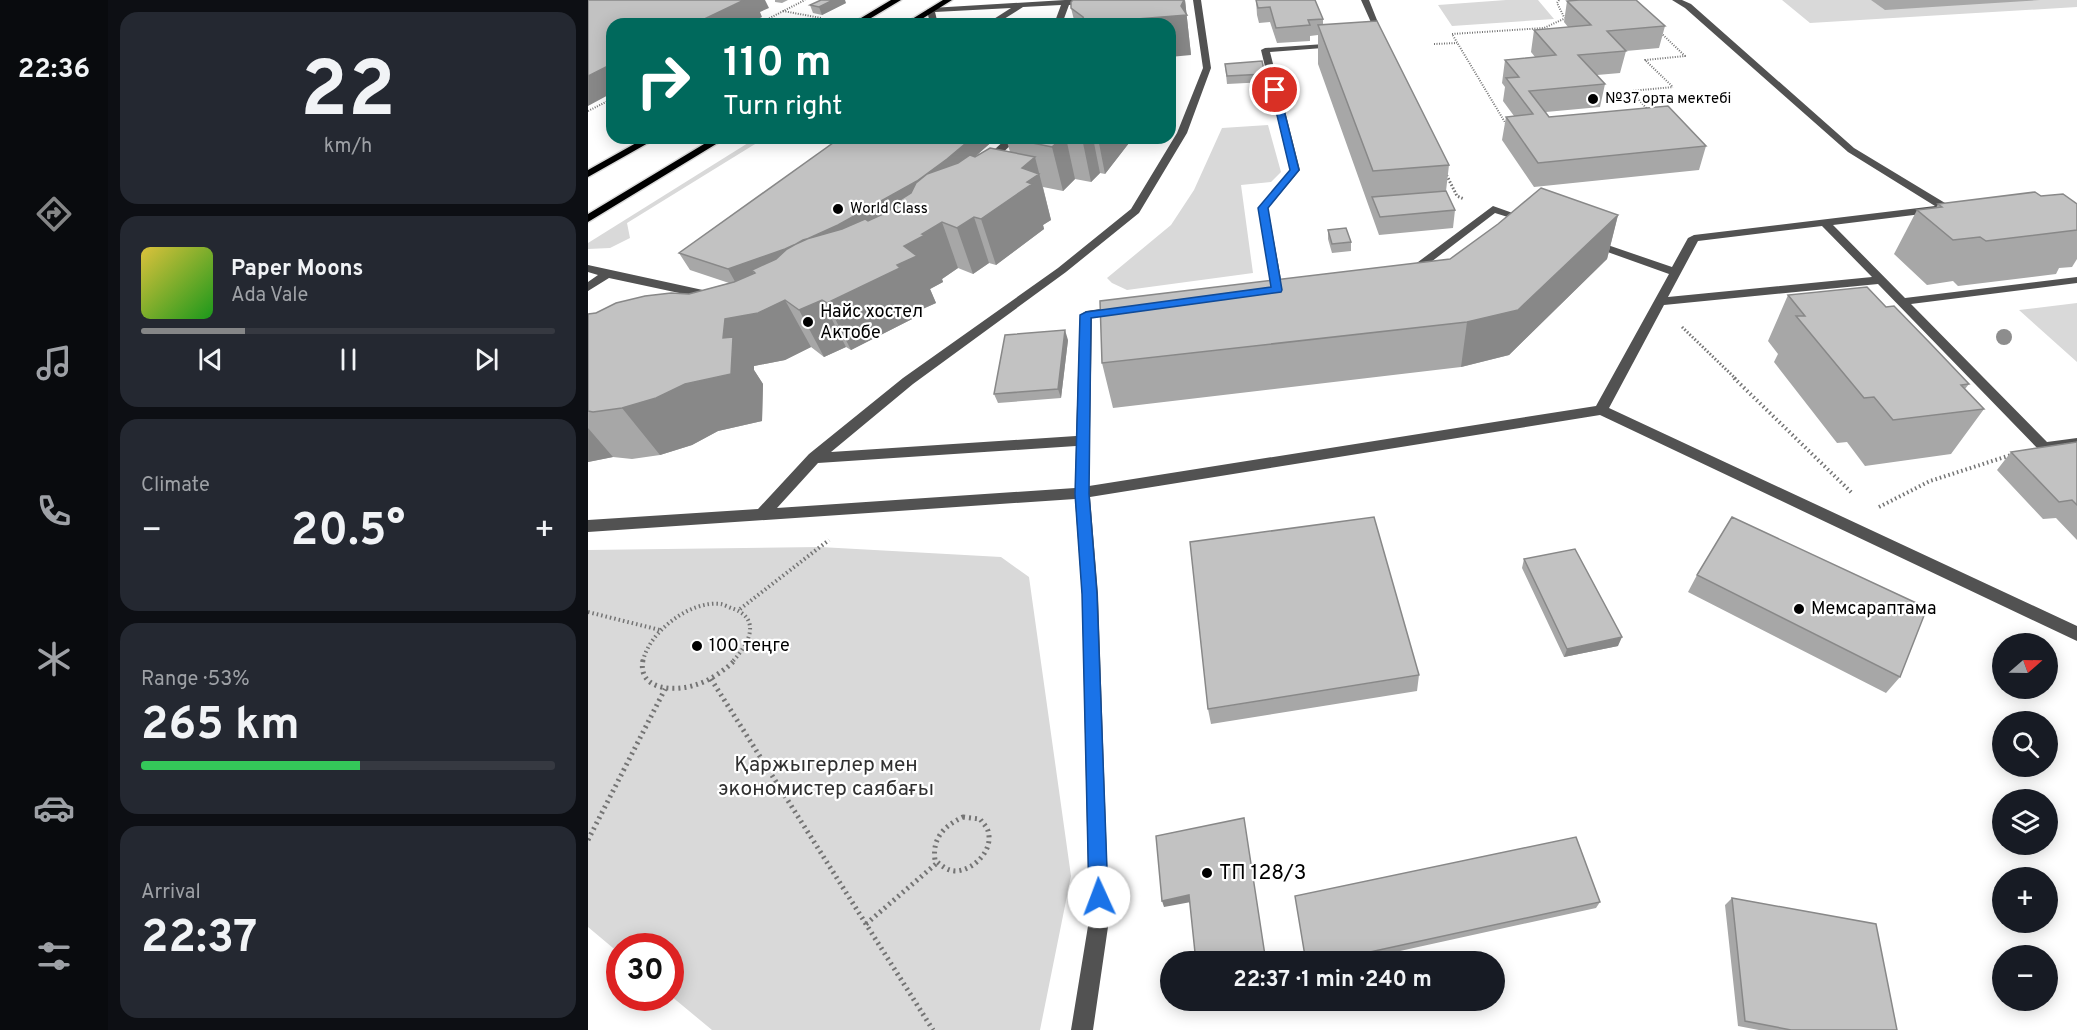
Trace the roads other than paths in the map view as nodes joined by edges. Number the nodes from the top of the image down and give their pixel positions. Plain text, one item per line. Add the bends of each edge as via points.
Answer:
1 (897, 0) edge
2 (948, 0) edge
3 (1109, 0) edge
4 (1197, 0) edge
5 (1365, 0) edge
6 (1676, 0) edge
7 (1066, 2) junction
8 (1023, 4) junction
9 (931, 10) junction
10 (866, 18) edge
11 (918, 18) edge
12 (933, 18) edge
13 (1000, 18) edge
14 (1060, 18) edge
15 (1372, 42) edge
16 (1348, 44) edge
17 (1176, 143) edge
18 (641, 144) edge
19 (711, 144) edge
20 (1006, 144) edge
21 (1175, 144) edge
22 (588, 174) edge
23 (975, 174) edge
24 (588, 219) edge
25 (1824, 222) junction
26 (1536, 224) edge
27 (1578, 238) edge
28 (588, 268) edge
29 (1675, 272) junction
30 (607, 274) junction
31 (1400, 274) edge
32 (1880, 280) junction
33 (2077, 280) edge
34 (588, 287) edge
35 (1277, 290) edge
36 (725, 297) edge
37 (1659, 302) junction
38 (1902, 302) junction
39 (1131, 309) edge
40 (1601, 411) junction
41 (1082, 441) junction
42 (2077, 443) edge
43 (814, 458) junction
44 (1082, 494) junction
45 (761, 515) junction
46 (588, 526) edge
47 (2077, 634) edge
48 (1082, 1030) edge

1 - 10 main road
2 - 9 main road
3 - 7 street
4 - 17 street via 1207,68
5 - 15 street via 1384,41
6 - 25 street via 1688,6 1851,150 1951,209
7 - 8 street
7 - 14 street
8 - 9 street
8 - 13 street
9 - 11 main road
9 - 12 street
16 - 35 street via 1265,50 1295,170 1263,208
18 - 22 main road
19 - 24 main road
20 - 23 street
21 - 43 street via 1135,211 1062,270 908,381
25 - 29 street via 1694,238
25 - 32 street
26 - 31 street via 1493,208 1411,273
27 - 29 street
28 - 30 street
29 - 37 street
30 - 34 street
30 - 36 street
32 - 37 street
32 - 38 street
33 - 38 street
37 - 40 street
38 - 42 street via 2044,447
39 - 41 street via 1086,315
40 - 44 street
40 - 47 street
41 - 43 street
41 - 44 street
43 - 45 street
44 - 45 street
44 - 48 street via 1090,594 1099,920
45 - 46 street

